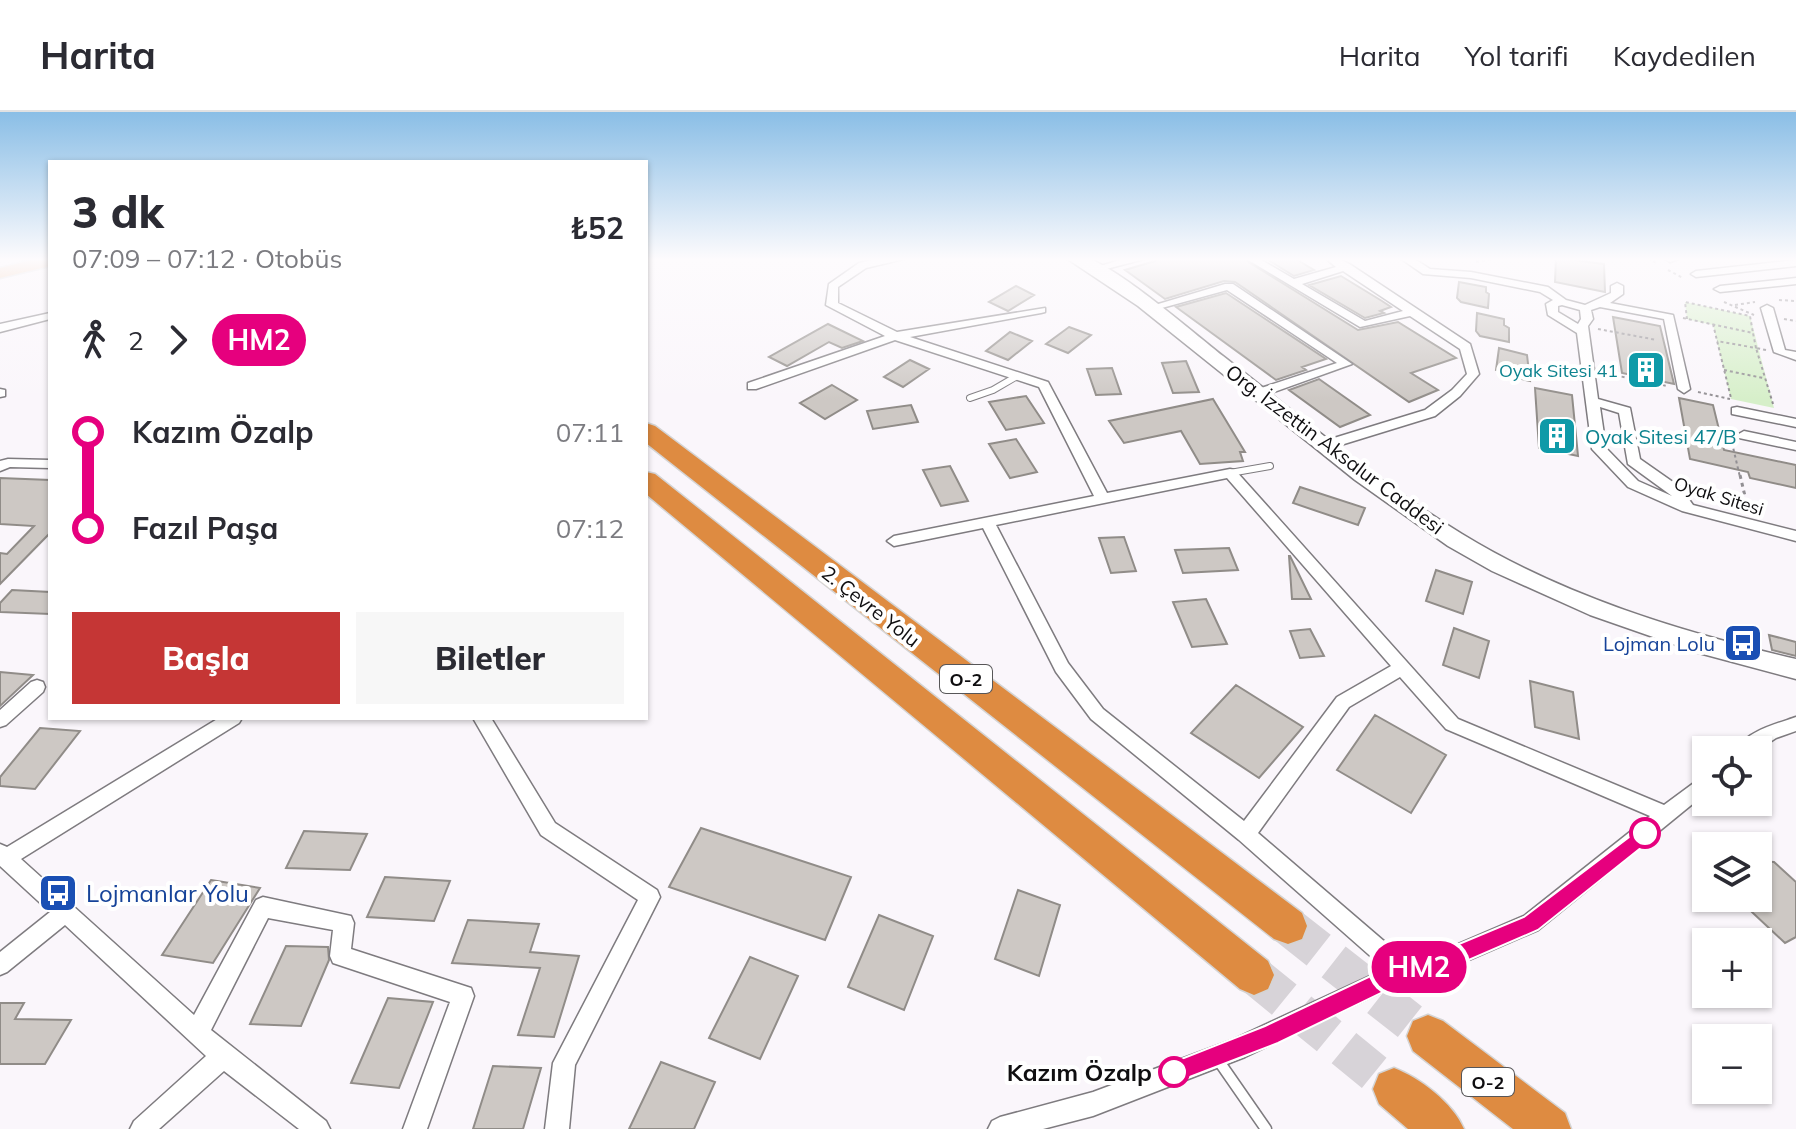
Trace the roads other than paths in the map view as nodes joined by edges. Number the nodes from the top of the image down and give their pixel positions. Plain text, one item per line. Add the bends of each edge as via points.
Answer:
1 (833, 305) edge
2 (1147, 305) edge
3 (1160, 305) edge
4 (1258, 305) edge
5 (1331, 305) edge
6 (1406, 305) edge
7 (1552, 305) edge
8 (1575, 305) edge
9 (1595, 305) edge
10 (1608, 305) edge
11 (1151, 308) junction
12 (1585, 308) junction
13 (1767, 308) dead end
14 (1041, 310) dead end
15 (1414, 311) junction
16 (48, 316) edge
17 (0, 328) edge
18 (1583, 329) junction
19 (895, 336) junction
20 (1796, 356) edge
21 (1017, 376) junction
22 (752, 386) dead end
23 (1684, 389) dead end
24 (1259, 393) junction
25 (970, 398) dead end
26 (1593, 401) junction
27 (1734, 405) road end
28 (1796, 423) edge
29 (648, 433) edge
30 (1744, 435) dead end
31 (1326, 445) junction
32 (1796, 446) edge
33 (48, 464) edge
34 (1270, 466) dead end
35 (0, 467) edge
36 (1230, 473) junction
37 (648, 482) edge
38 (1103, 499) junction
39 (1687, 508) junction
40 (987, 522) junction
41 (1796, 536) edge
42 (894, 541) dead end
43 (1402, 668) junction
44 (1796, 669) edge
45 (37, 687) dead end
46 (0, 720) edge
47 (230, 720) edge
48 (483, 720) edge
49 (1796, 724) edge
50 (1765, 736) edge
51 (1692, 794) edge
52 (1668, 815) junction
53 (1246, 834) junction
54 (3, 856) edge
55 (66, 912) junction
56 (1288, 926) tunnel mouth
57 (0, 965) edge
58 (1403, 971) junction
59 (1254, 975) tunnel mouth
60 (197, 1033) junction
61 (1428, 1036) tunnel mouth
62 (223, 1056) junction
63 (1216, 1056) junction
64 (1394, 1089) tunnel mouth
65 (142, 1129) edge
66 (318, 1129) edge
67 (415, 1129) edge
68 (557, 1129) edge
69 (1000, 1129) edge
70 (1266, 1129) edge
71 (1442, 1129) edge
72 (1549, 1129) edge

1 - 19 street
2 - 11 main road, Org. İzzettin Aksalur Caddesi
3 - 11 street
4 - 24 street via 1346,364
5 - 15 street via 1364,325
6 - 15 street
7 - 18 street via 1552,313
8 - 12 street
9 - 12 street
10 - 23 street via 1669,317
11 - 24 main road, Org. İzzettin Aksalur Caddesi
12 - 18 street, Oyak Sitesi
13 - 20 street via 1780,352
14 - 19 street
15 - 31 street via 1466,347 1473,374 1430,413
16 - 17 street
18 - 26 street, Oyak Sitesi
19 - 21 street
19 - 22 street
21 - 25 lane
21 - 38 street via 1044,385
24 - 31 main road, Org. İzzettin Aksalur Caddesi
26 - 39 street, Oyak Sitesi via 1599,449 1633,484
26 - 39 street via 1625,411 1633,461 1675,490
27 - 28 street
29 - 56 highway, 2. Çevre Yolu / O-2
30 - 32 street
31 - 44 main road, Org. İzzettin Aksalur Caddesi via 1416,515 1516,573 1672,633
33 - 35 street
34 - 36 lane
36 - 38 street
36 - 43 street
37 - 59 highway, O-2
38 - 40 street
39 - 41 street, Oyak Sitesi
40 - 42 street
40 - 53 street via 1062,667 1097,714
43 - 52 street via 1452,724
43 - 53 street via 1343,702
45 - 46 street
47 - 54 street
48 - 68 street via 548,829 650,897 564,1063
49 - 50 street
51 - 52 street
52 - 58 street via 1531,923 1448,959
53 - 58 street
54 - 55 street
55 - 57 street
55 - 60 street
58 - 63 street
60 - 62 street
60 - 67 street via 263,907 344,923 340,956 463,996
61 - 72 highway, O-2
62 - 65 street
62 - 66 street
63 - 69 street via 1093,1104
63 - 70 lane
64 - 71 highway

